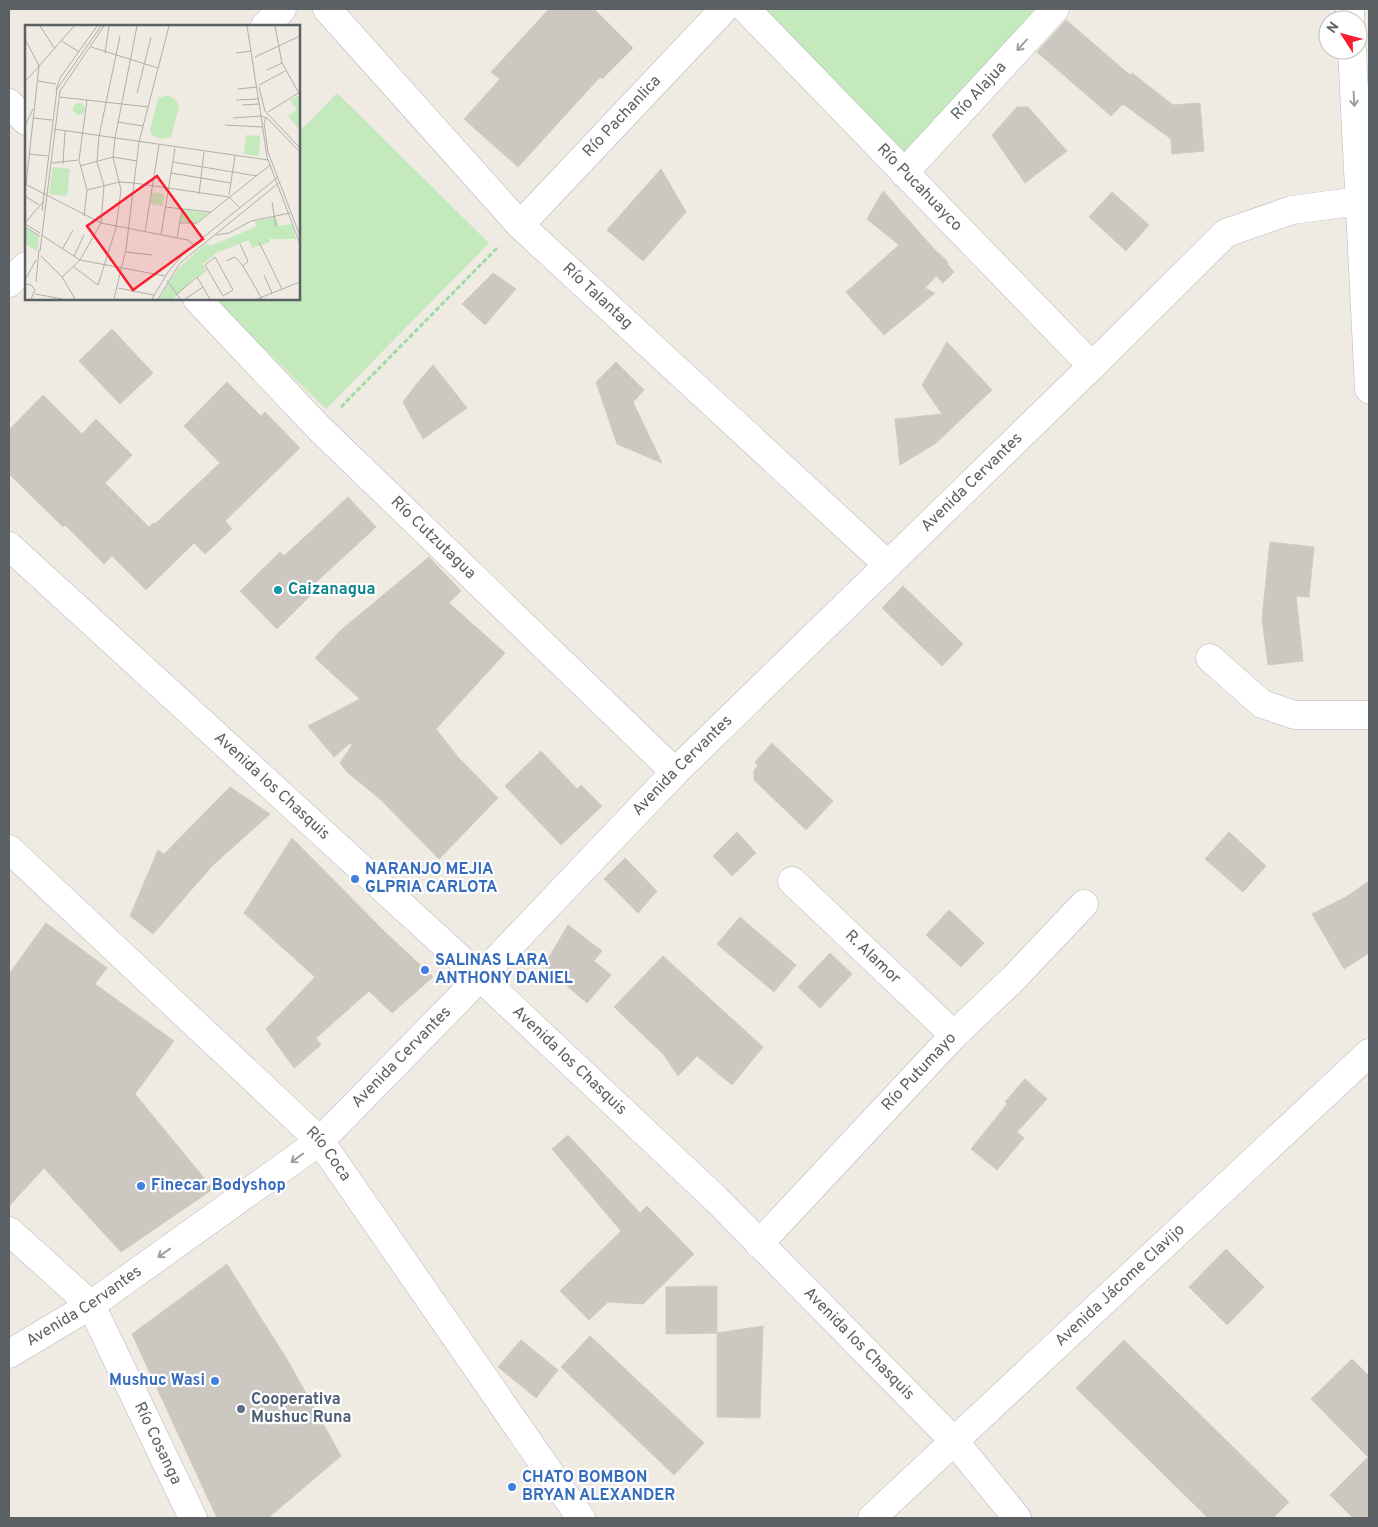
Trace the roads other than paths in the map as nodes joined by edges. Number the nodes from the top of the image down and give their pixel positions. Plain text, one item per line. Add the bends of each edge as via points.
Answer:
1 (282, 9) edge
2 (327, 9) edge
3 (724, 9) edge
4 (746, 9) edge
5 (1055, 9) edge
6 (266, 25) edge
7 (1352, 60) edge
8 (9, 103) edge
9 (25, 120) edge
10 (904, 173) junction
11 (1359, 201) junction
12 (520, 225) junction
13 (25, 267) edge
14 (9, 282) edge
15 (198, 300) edge
16 (1092, 366) junction
17 (1369, 389) edge
18 (9, 546) edge
19 (888, 565) junction
20 (1210, 658) dead end
21 (1366, 721) edge
22 (674, 772) junction
23 (9, 849) edge
24 (792, 881) dead end
25 (1084, 904) dead end
26 (480, 976) junction
27 (954, 1034) junction
28 (1369, 1054) edge
29 (320, 1141) junction
30 (9, 1231) edge
31 (759, 1244) junction
32 (91, 1305) junction
33 (9, 1354) edge
34 (955, 1442) junction
35 (193, 1518) edge
36 (582, 1518) edge
37 (872, 1518) edge
38 (1017, 1518) edge

1 - 6 street
2 - 12 street, Río Talantag
3 - 12 street, Río Pachanlica
4 - 10 street, Río Pucahuayco
5 -> 10 street, Río Alajua
7 -> 11 street
8 - 9 street
10 - 16 street, Río Pucahuayco
11 - 16 street, Avenida Cervantes via 1292,210 1226,233
11 - 17 street
12 - 19 street, Río Talantag
13 - 14 street
15 - 22 street, Río Cutzutagua via 319,428
16 - 19 street, Avenida Cervantes
18 - 26 street, Avenida los Chasquis
19 - 22 street, Avenida Cervantes
20 - 21 street via 1262,704 1295,715
22 - 26 street, Avenida Cervantes
23 - 29 street, Río Coca
24 - 27 street, R. Alamor
25 - 27 street, Río Putumayo via 1014,978
26 - 29 street, Avenida Cervantes
26 - 31 street, Avenida los Chasquis
27 - 31 street, Río Putumayo
28 - 34 street, Avenida Jácome Clavijo
29 -> 32 street, Avenida Cervantes
29 - 36 street, Río Coca
30 - 32 street, Río Cosanga
31 - 34 street, Avenida los Chasquis
32 - 33 street, Avenida Cervantes
32 - 35 street, Río Cosanga
34 - 37 street, Avenida Jácome Clavijo
34 - 38 street, Avenida los Chasquis

